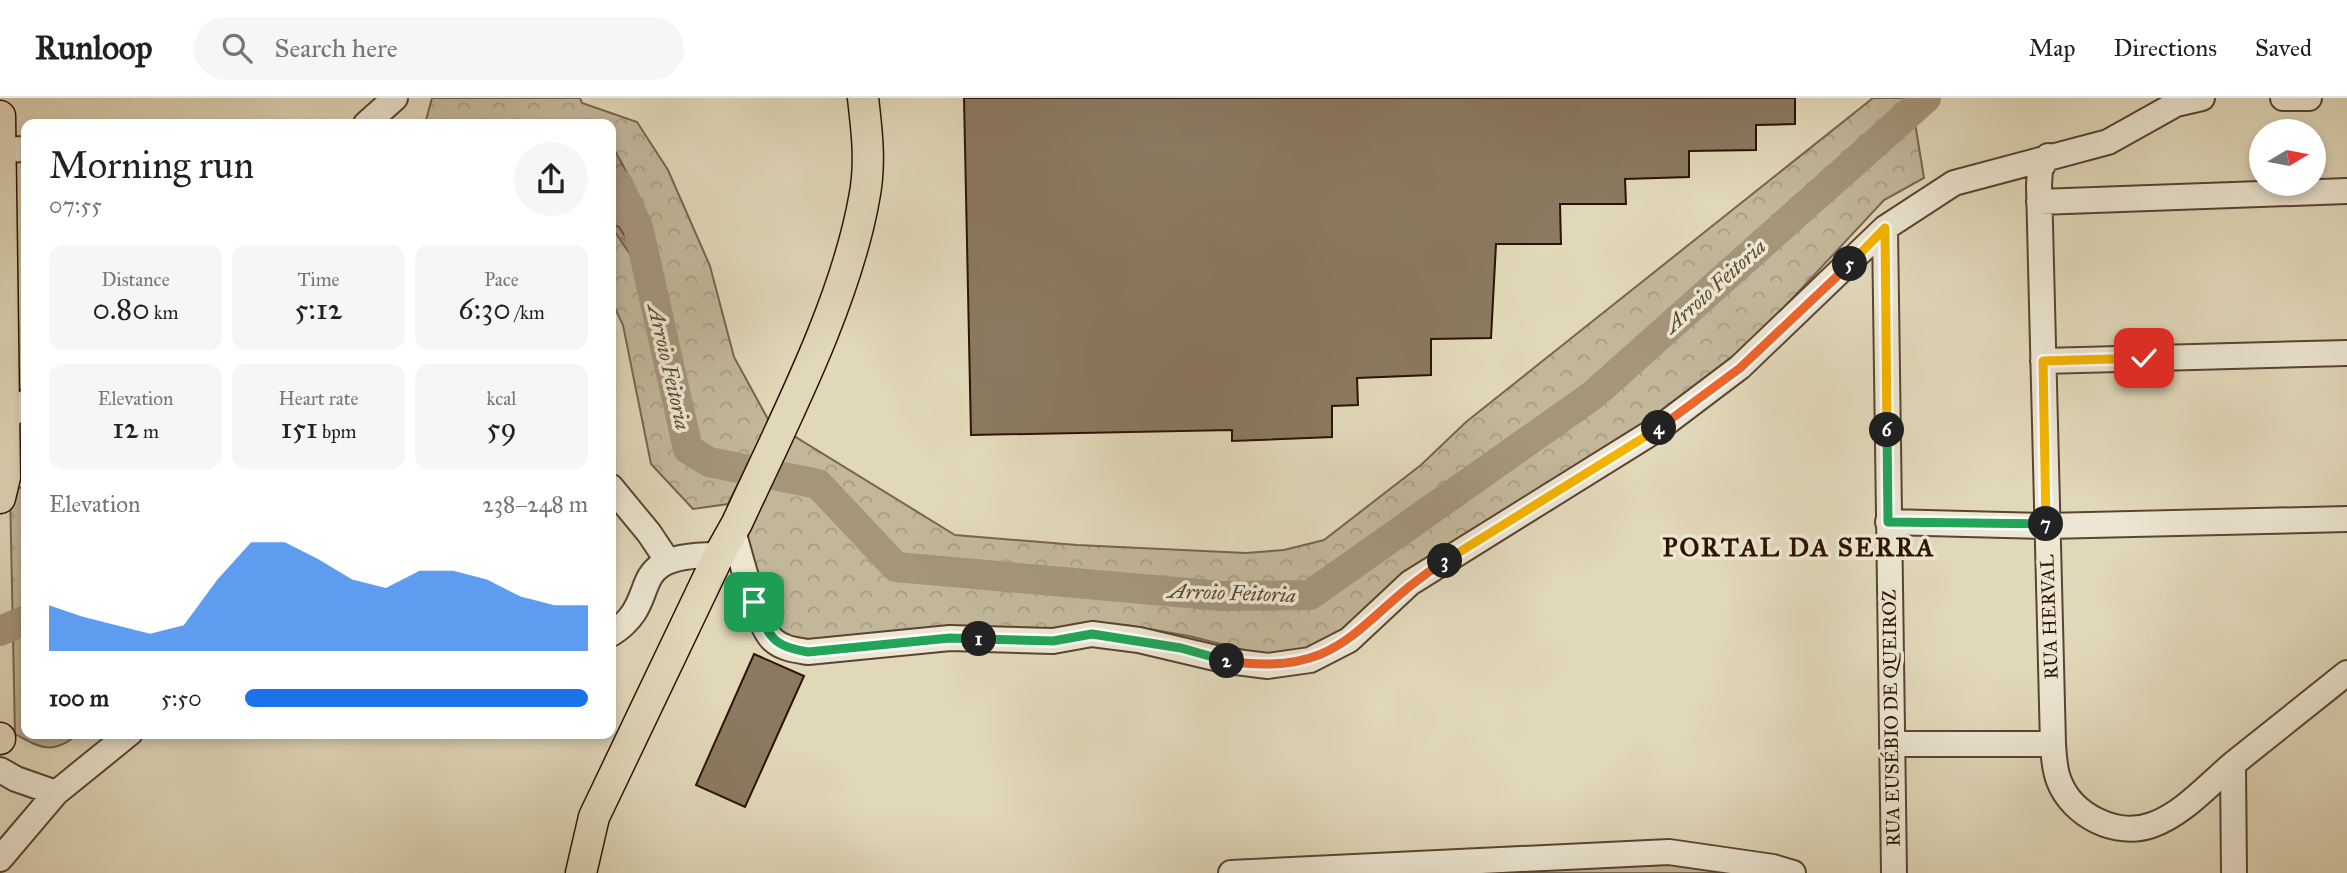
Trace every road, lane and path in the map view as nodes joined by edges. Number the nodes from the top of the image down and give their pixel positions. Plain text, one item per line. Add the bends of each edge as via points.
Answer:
1 (395, 98) edge
2 (863, 98) edge
3 (2202, 98) edge
4 (2283, 98) edge
5 (2309, 98) edge
6 (0, 116) edge
7 (372, 119) edge
8 (21, 149) edge
9 (0, 150) edge
10 (2048, 156) junction
11 (2347, 191) edge
12 (2039, 202) junction
13 (1885, 228) junction
14 (2347, 353) edge
15 (2043, 361) junction
16 (10, 415) edge
17 (616, 492) edge
18 (0, 498) edge
19 (2347, 519) edge
20 (1888, 522) junction
21 (2046, 526) junction
22 (730, 537) junction
23 (667, 560) junction
24 (616, 630) edge
25 (2347, 673) edge
26 (123, 739) edge
27 (1892, 744) junction
28 (2053, 744) junction
29 (2233, 764) junction
30 (0, 770) edge
31 (56, 793) junction
32 (0, 859) edge
33 (581, 873) edge
34 (1231, 873) edge
35 (1793, 873) edge
36 (1894, 873) edge
37 (2234, 873) edge

1 - 7 street
2 - 22 main road via 869,153 864,200 838,292
3 - 10 street via 2176,104 2108,142
4 - 5 street
6 - 9 main road
8 - 9 street
9 - 16 main road
10 - 12 street, RUA HERVAL via 2039,170
10 - 13 street via 1954,183
11 - 12 street
12 - 15 street, RUA HERVAL
13 - 20 street, RUA EUSÉBIO DE QUEIROZ
13 - 22 street via 1740,368 1662,426 1410,583 1349,640 1310,660 1268,666 1092,634 1053,641 950,638 808,652 786,649 771,639
14 - 15 street
15 - 21 street, RUA HERVAL
16 - 18 main road
17 - 23 street
19 - 21 street
20 - 21 street
20 - 27 street, RUA EUSÉBIO DE QUEIROZ
21 - 28 street, RUA HERVAL
22 - 23 street
22 - 33 main road via 594,817
23 - 24 street via 650,572 627,622
25 - 29 street, RUA HERVAL
26 - 31 street
27 - 28 street
27 - 36 street, RUA EUSÉBIO DE QUEIROZ
28 - 29 street, RUA HERVAL via 2064,791 2084,814 2114,827 2141,828 2164,819
29 - 37 street
30 - 31 street
31 - 32 street
34 - 35 street via 1669,852

